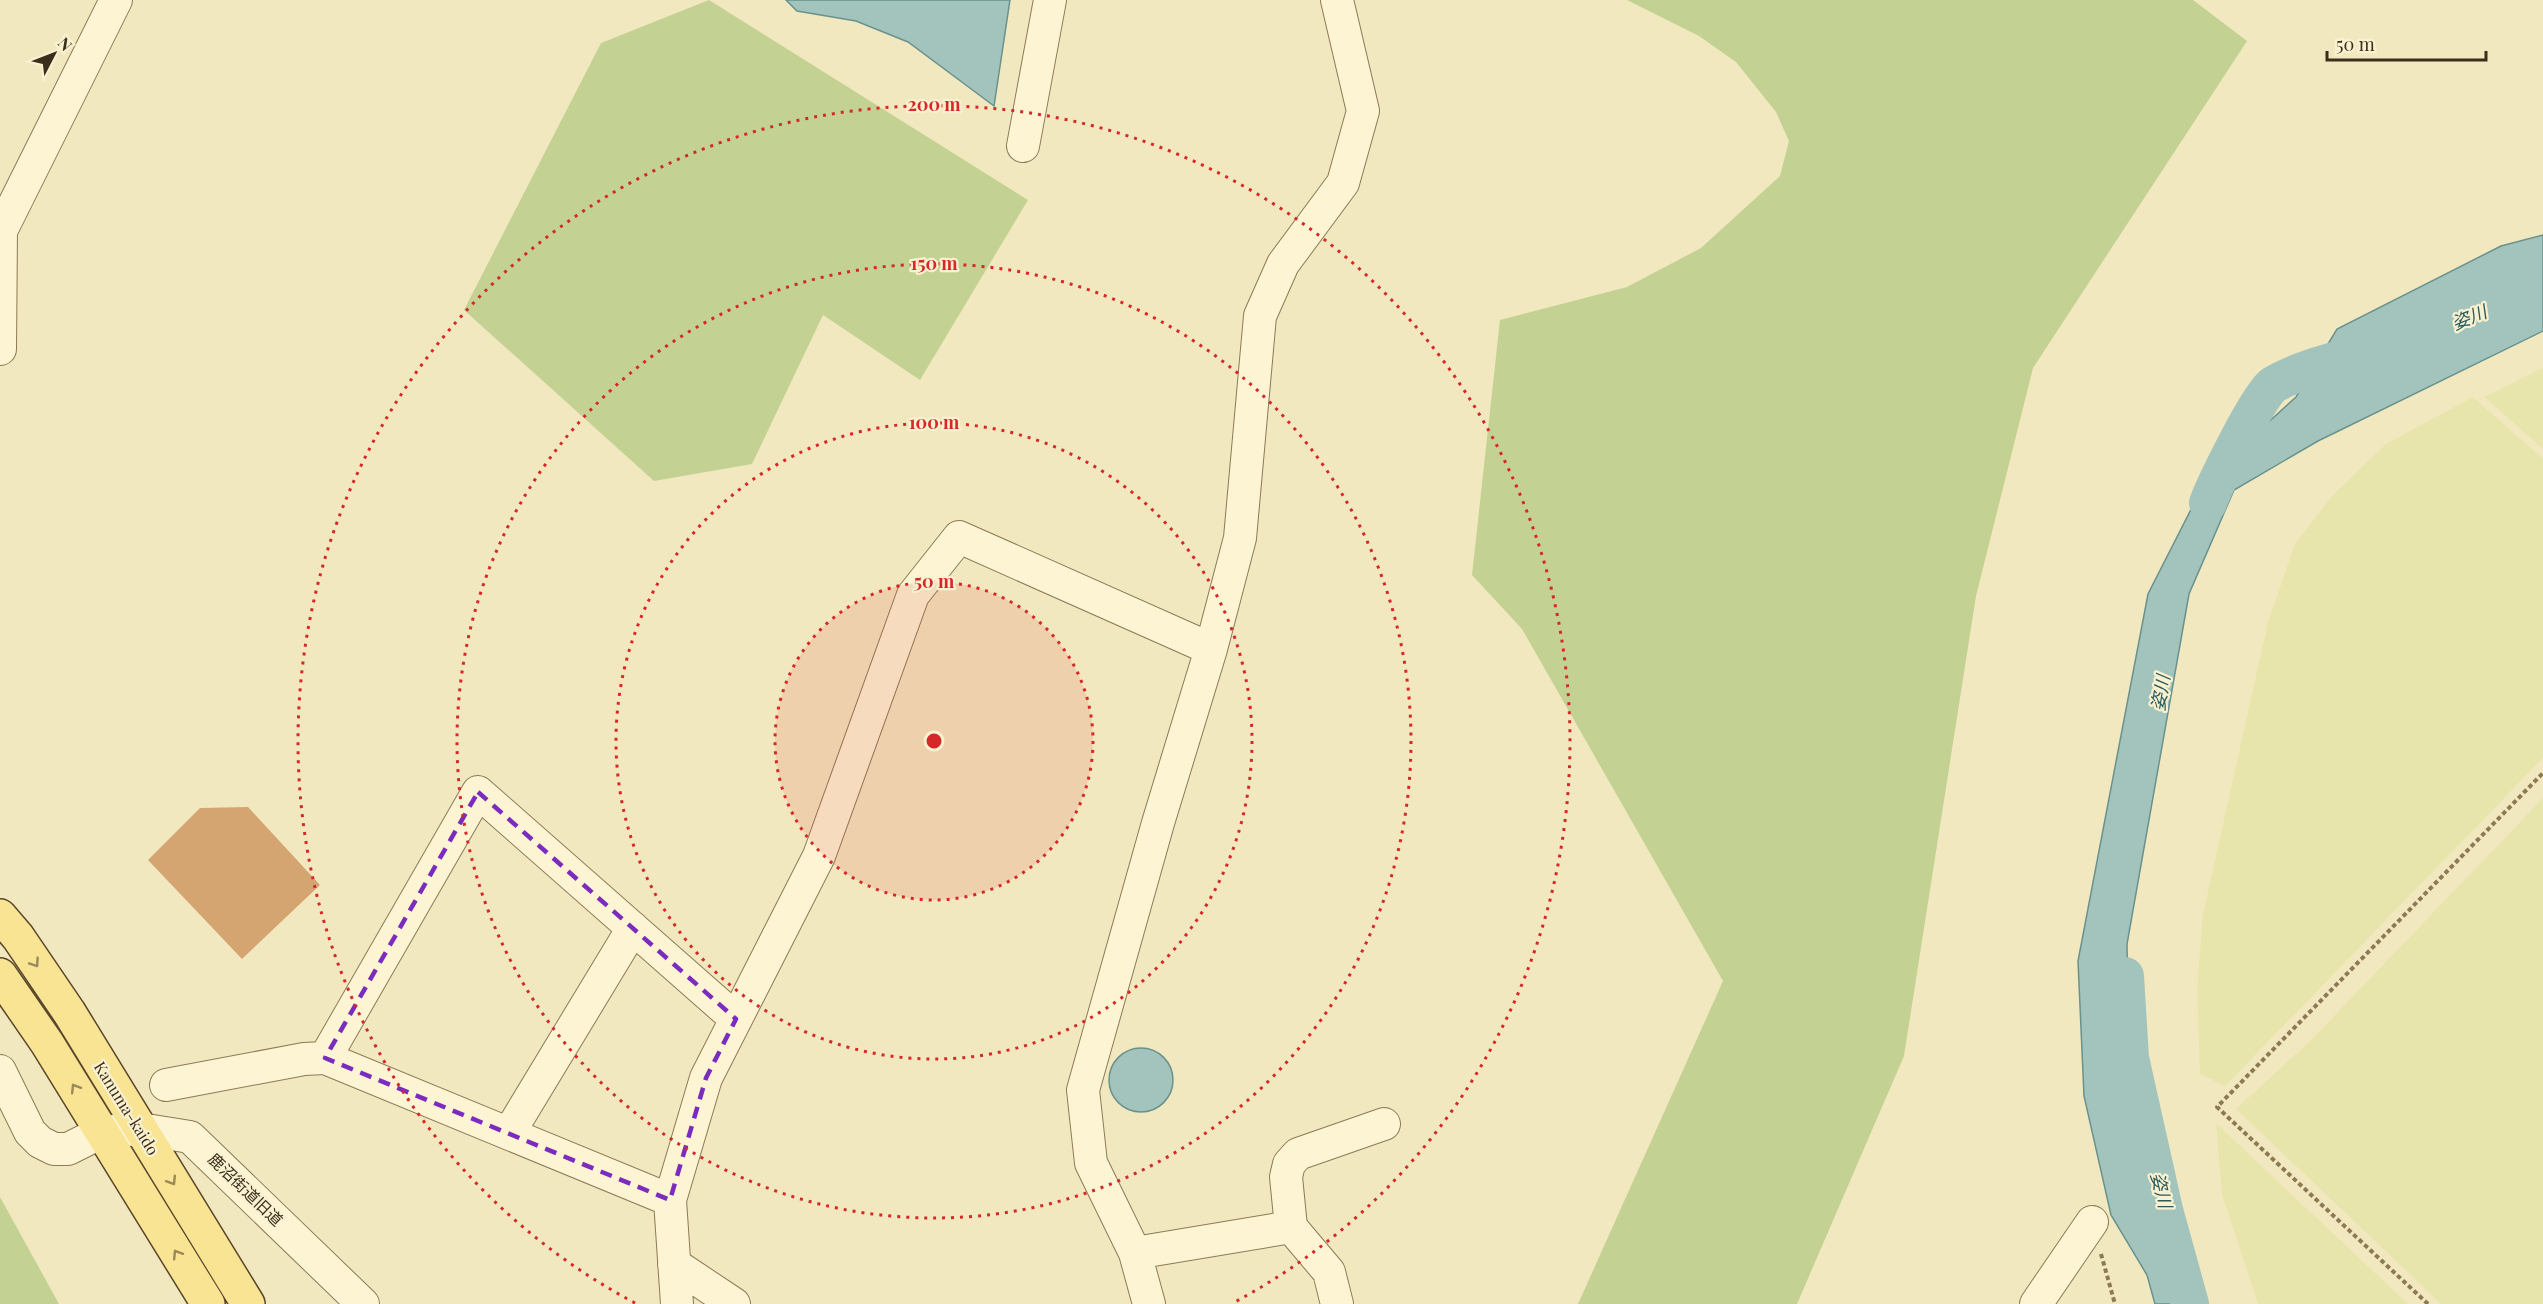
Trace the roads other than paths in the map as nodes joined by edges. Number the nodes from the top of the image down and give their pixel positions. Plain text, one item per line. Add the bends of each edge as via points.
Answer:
1 (116, 0) edge
2 (1050, 0) edge
3 (1337, 0) edge
4 (1023, 146) dead end
5 (0, 349) edge
6 (1211, 649) junction
7 (0, 916) edge
8 (633, 928) junction
9 (0, 975) edge
10 (736, 1019) junction
11 (325, 1058) junction
12 (0, 1071) edge
13 (166, 1085) dead end
14 (1384, 1124) dead end
15 (140, 1129) junction
16 (102, 1132) junction
17 (509, 1133) junction
18 (670, 1200) junction
19 (2092, 1222) road end
20 (1291, 1227) junction
21 (1135, 1253) junction
22 (674, 1264) junction
23 (208, 1304) edge
24 (248, 1304) edge
25 (363, 1304) edge
26 (677, 1304) edge
27 (734, 1304) edge
28 (1149, 1304) edge
29 (1337, 1304) edge
30 (2036, 1304) edge

1 - 5 street via 1,231
2 - 4 street
3 - 6 street via 1363,111 1342,183 1283,264 1260,316 1240,538
6 - 10 street via 959,537 913,595 819,856
6 - 21 street via 1083,1090 1091,1163
7 -> 15 main road, Kanuma-kaido via 69,1012
8 - 10 street
8 - 11 street via 478,792
8 - 17 street
16 -> 9 main road, Kanuma-kaido
10 - 18 street via 706,1078
11 - 13 street
11 - 17 street
12 - 16 street via 30,1132 40,1142 54,1149 68,1149
14 - 20 street via 1298,1154 1288,1164
15 - 16 street, 鹿沼街道旧道
15 -> 24 main road, Kanuma-kaido
15 - 25 street, 鹿沼街道旧道 via 190,1137
23 -> 16 main road, Kanuma-kaido
17 - 18 street
18 - 22 street
19 - 30 street
20 - 21 street
20 - 29 street via 1329,1272
21 - 28 street
22 - 26 street
22 - 27 street

